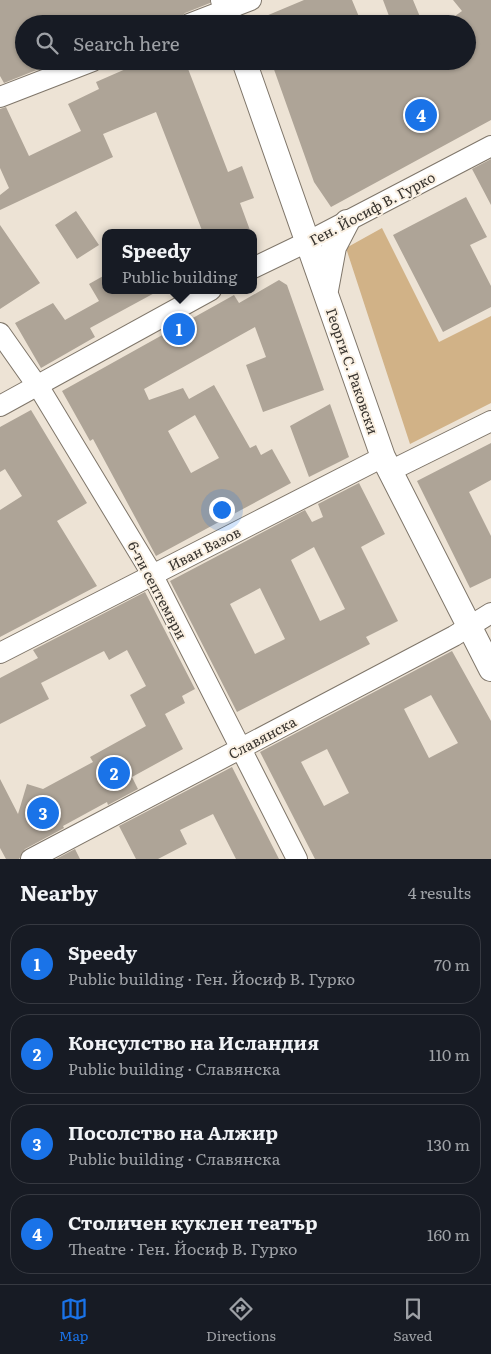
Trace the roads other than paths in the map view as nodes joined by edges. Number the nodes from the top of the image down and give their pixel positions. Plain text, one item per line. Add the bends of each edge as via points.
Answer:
1 (251, 0) edge
2 (227, 11) edge
3 (69, 70) edge
4 (247, 70) edge
5 (0, 97) edge
6 (491, 146) edge
7 (346, 222) junction
8 (307, 242) junction
9 (257, 266) edge
10 (204, 294) edge
11 (326, 294) junction
12 (0, 333) edge
13 (37, 386) junction
14 (0, 406) edge
15 (491, 421) edge
16 (386, 464) junction
17 (152, 574) junction
18 (491, 613) edge
19 (469, 626) junction
20 (0, 653) edge
21 (491, 669) edge
22 (240, 748) junction
23 (31, 859) edge
24 (296, 859) edge

1 - 2 street
3 - 5 street
4 - 8 street, Георги С. Раковски
6 - 7 street, Ген. Йосиф В. Гурко
7 - 8 street, Ген. Йосиф В. Гурко
7 - 11 street via 334,247
8 - 9 street, Ген. Йосиф В. Гурко
8 - 11 street, Георги С. Раковски
10 - 13 street
11 - 16 street, Георги С. Раковски
12 - 13 street, 6-ти септември
13 - 14 street
13 - 17 street, 6-ти септември
15 - 16 street, Иван Вазов
16 - 17 street, Иван Вазов
16 - 19 street, Георги С. Раковски
17 - 20 street, Иван Вазов
17 - 22 street, 6-ти септември
18 - 19 street, Славянска
19 - 21 street, Георги С. Раковски
19 - 22 street, Славянска
22 - 23 street, Славянска
22 - 24 street, 6-ти септември

